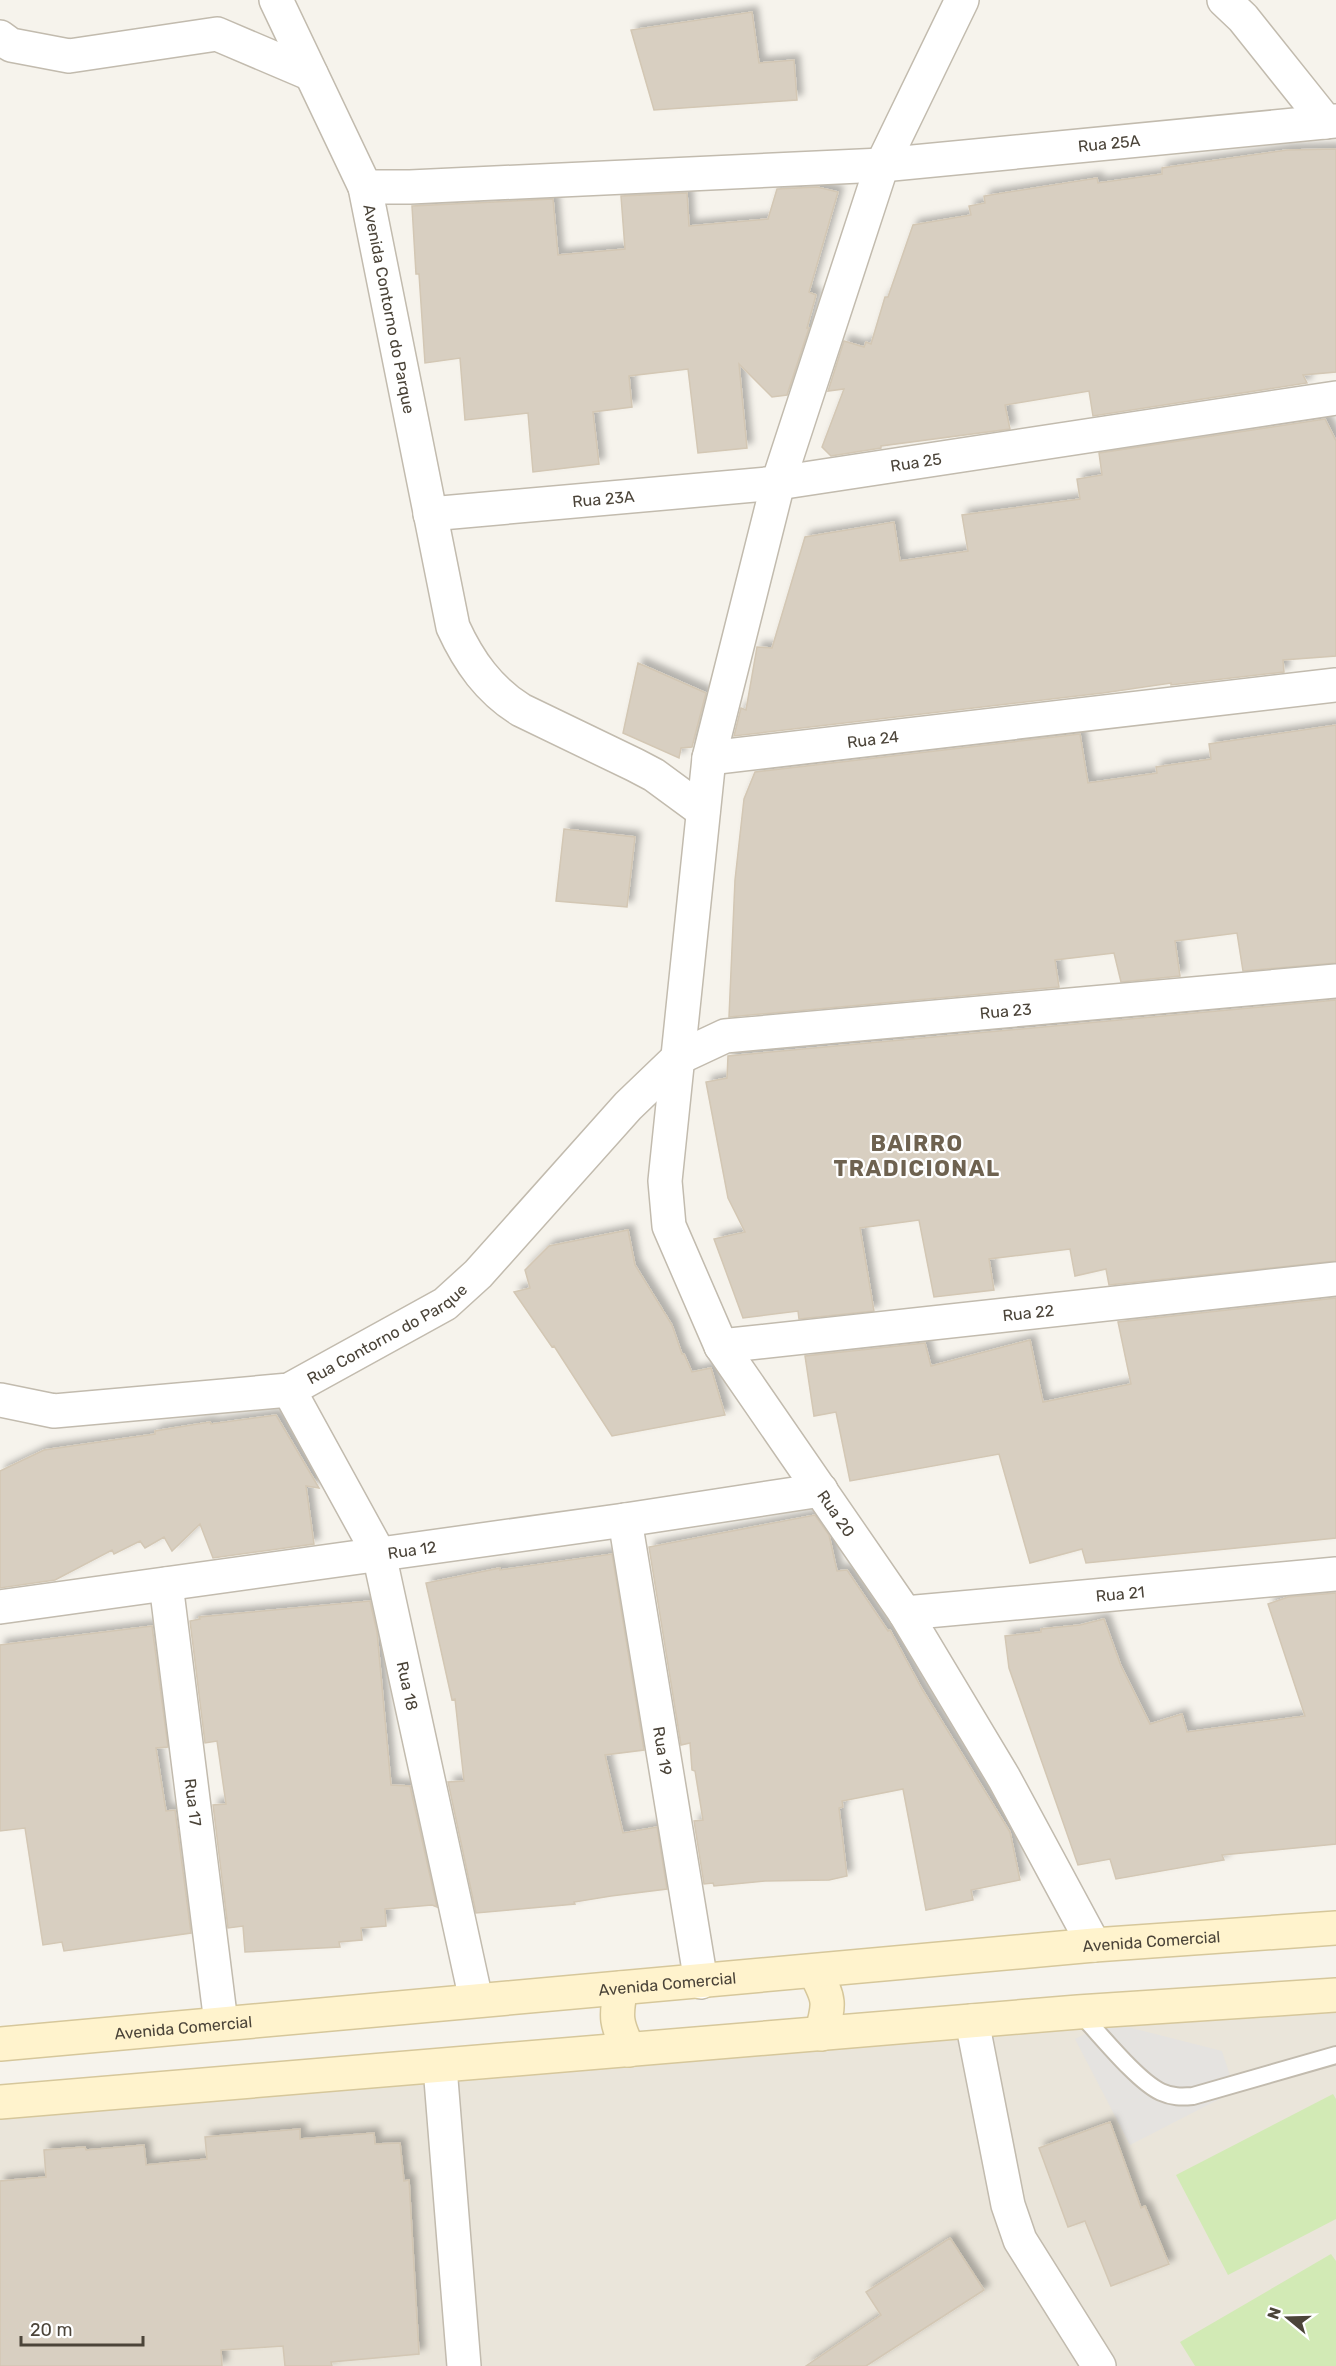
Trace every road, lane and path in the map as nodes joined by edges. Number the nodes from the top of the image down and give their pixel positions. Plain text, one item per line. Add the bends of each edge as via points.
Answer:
1 (276, 0) edge
2 (962, 0) edge
3 (1224, 0) edge
4 (0, 37) edge
5 (311, 74) junction
6 (1331, 122) edge
7 (882, 165) junction
8 (365, 187) junction
9 (1336, 398) edge
10 (778, 483) junction
11 (430, 514) junction
12 (1336, 685) edge
13 (709, 758) junction
14 (703, 811) junction
15 (1336, 981) edge
16 (678, 1058) junction
17 (1336, 1279) edge
18 (721, 1346) junction
19 (289, 1390) junction
20 (0, 1400) edge
21 (821, 1490) junction
22 (625, 1521) junction
23 (379, 1554) junction
24 (1336, 1574) edge
25 (166, 1584) junction
26 (0, 1607) edge
27 (905, 1613) junction
28 (1336, 1928) edge
29 (1094, 1945) junction
30 (815, 1972) junction
31 (701, 1982) junction
32 (621, 1988) junction
33 (1336, 1995) edge
34 (476, 2000) junction
35 (1078, 2012) junction
36 (972, 2021) junction
37 (222, 2023) junction
38 (822, 2034) junction
39 (0, 2044) edge
40 (629, 2050) junction
41 (1336, 2055) edge
42 (440, 2067) junction
43 (0, 2102) edge
44 (464, 2366) edge
45 (1099, 2366) edge

1 - 5 street
2 - 7 street
3 - 6 street
4 - 5 street via 10,45 69,56 217,34
5 - 8 street
6 - 7 street, Rua 25A
7 - 8 street, Avenida Contorno do Parque
7 - 10 street
8 - 11 street, Avenida Contorno do Parque
9 - 10 street, Rua 25
10 - 11 street, Rua 23A
10 - 13 street
11 - 14 street, Avenida Contorno do Parque via 453,627 465,653 501,698 644,770
12 - 13 street, Rua 24
13 - 14 street
14 - 16 street
15 - 16 street, Rua 23 via 725,1036
16 - 18 street, Rua 20 via 666,1182 669,1226
16 - 19 street, Rua Contorno do Parque via 628,1106 478,1274 445,1304
17 - 18 street, Rua 22
18 - 21 street, Rua 20
19 - 20 street, Rua Contorno do Parque via 54,1411
19 - 23 street, Rua 18
21 - 22 street, Rua 12
21 - 27 street, Rua 20
22 - 23 street, Rua 12
22 - 31 street, Rua 19
23 - 25 street, Rua 12
23 - 34 street, Rua 18
24 - 27 street, Rua 21
25 - 26 street, Rua 12
25 - 37 street, Rua 17
27 - 29 street, Rua 20 via 1004,1778
28 - 29 street, Avenida Comercial
29 - 30 street, Avenida Comercial
30 - 31 street, Avenida Comercial
30 - 38 street via 828,1996
31 - 32 street, Avenida Comercial
32 - 34 street, Avenida Comercial
32 - 40 street via 616,2015
33 - 35 street
34 - 37 street, Avenida Comercial
35 - 36 street
35 - 41 lane via 1145,2083 1176,2097 1193,2096
36 - 38 street
36 - 45 street via 1008,2205 1020,2240
37 - 39 street, Avenida Comercial
38 - 40 street
40 - 42 street
42 - 43 street
42 - 44 street

